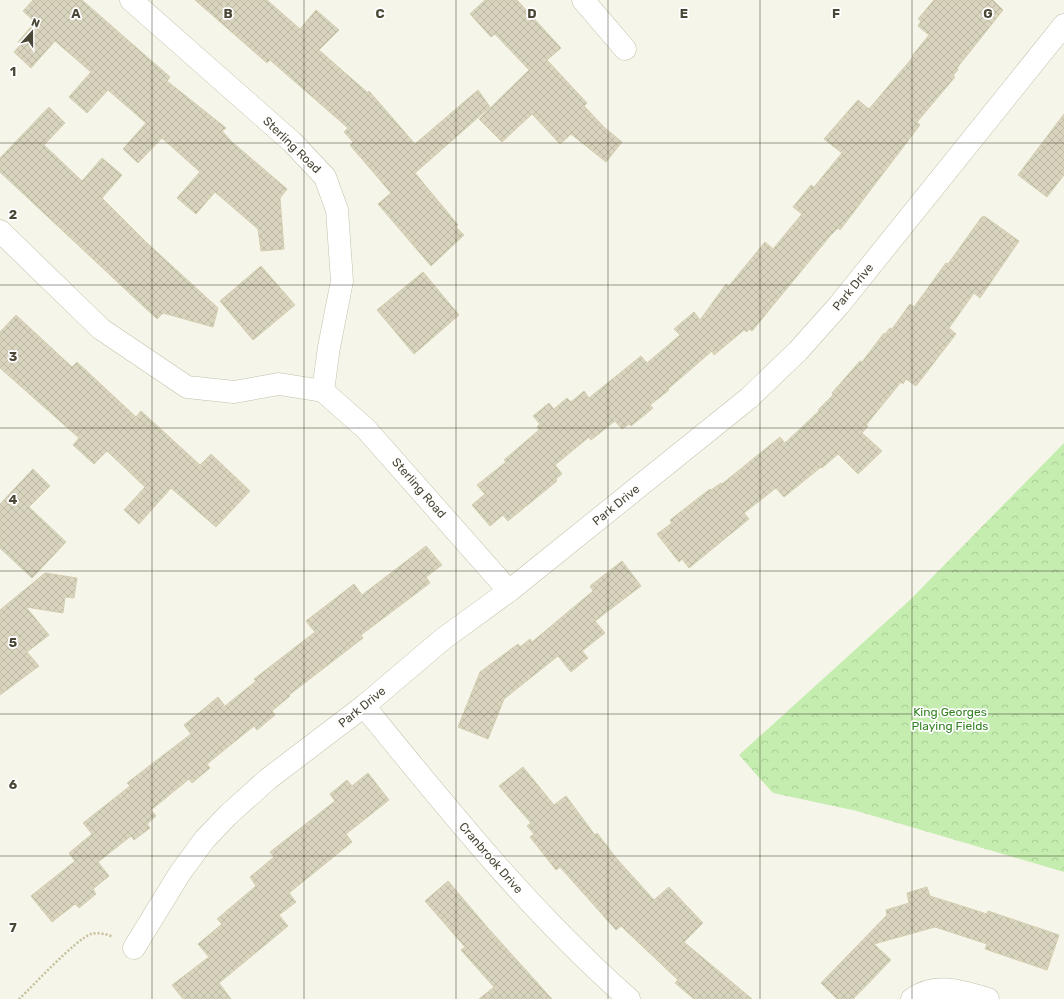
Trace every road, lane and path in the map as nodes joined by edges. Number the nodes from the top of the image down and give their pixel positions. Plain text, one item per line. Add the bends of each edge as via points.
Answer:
1 (131, 0) edge
2 (583, 0) edge
3 (1064, 25) edge
4 (625, 49) dead end
5 (0, 231) edge
6 (322, 391) junction
7 (509, 591) junction
8 (364, 706) junction
9 (134, 948) joint
10 (19, 999) edge
11 (630, 999) edge
12 (912, 999) edge
13 (988, 999) edge

1 - 6 street, Sterling Road via 292,142 325,177 337,210 342,281
2 - 4 street
3 - 7 street, Park Drive via 839,306 798,351 749,398
5 - 6 street via 100,329 187,387 234,392 279,384
6 - 7 street, Sterling Road via 366,429
7 - 8 street, Park Drive via 443,639
8 - 9 street, Park Drive via 268,779 205,839 180,873
8 - 11 street, Cranbrook Drive via 481,848 546,920
9 - 10 path via 108,934 92,934 78,942
12 - 13 street via 920,993 946,988

